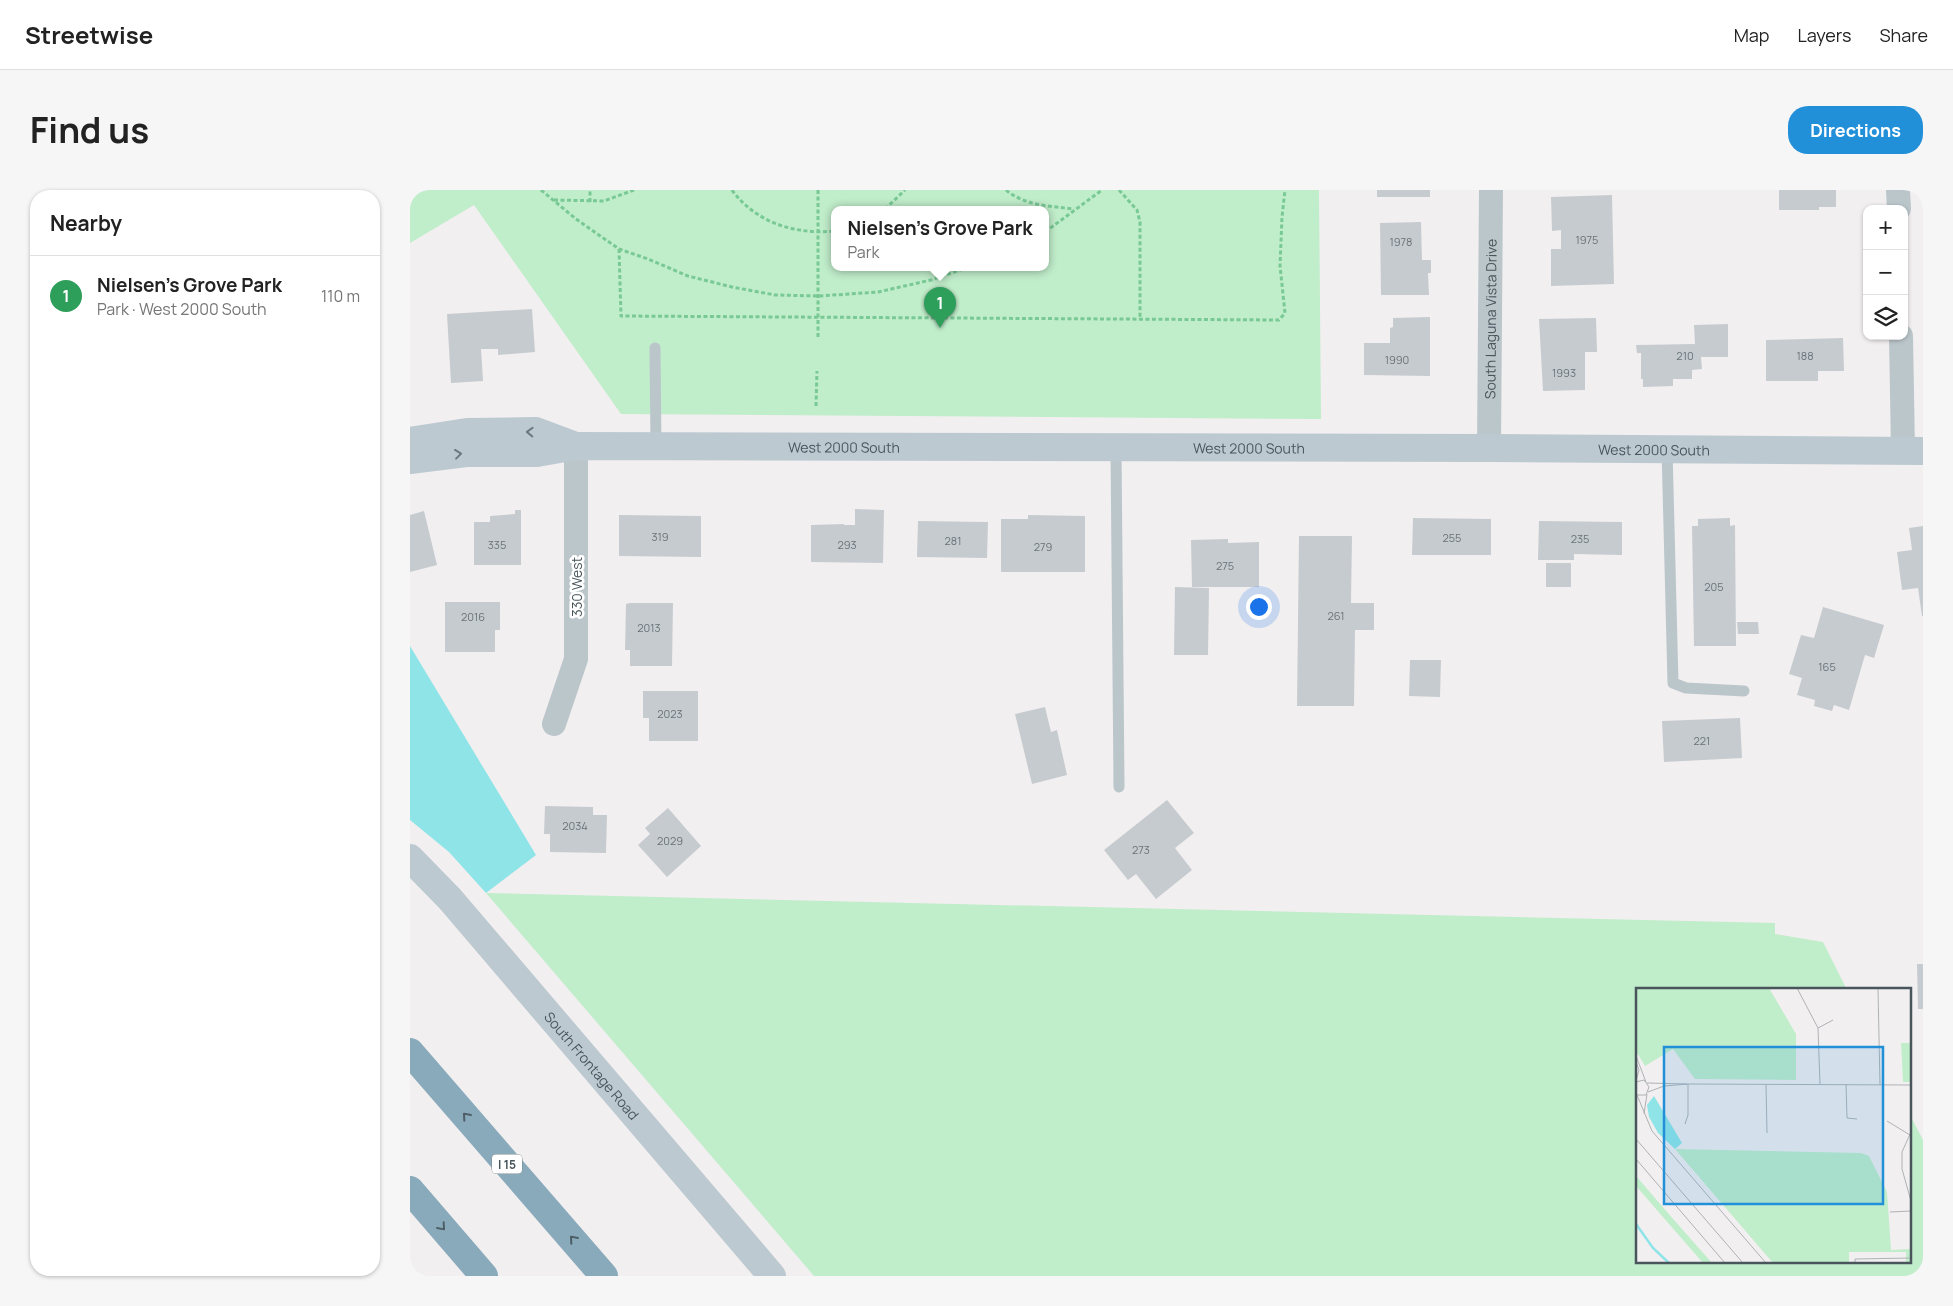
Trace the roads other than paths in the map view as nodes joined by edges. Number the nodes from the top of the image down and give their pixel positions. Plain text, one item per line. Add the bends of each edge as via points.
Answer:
1 (1490, 190) edge
2 (1898, 190) edge
3 (1899, 205) edge
4 (1901, 340) edge
5 (655, 348) dead end
6 (410, 441) edge
7 (576, 446) junction
8 (656, 447) junction
9 (1116, 448) junction
10 (1489, 448) junction
11 (1667, 449) junction
12 (1913, 451) edge
13 (410, 460) edge
14 (1744, 691) dead end
15 (554, 724) dead end
16 (1119, 788) dead end
17 (410, 858) edge
18 (410, 1052) edge
19 (410, 1190) edge
20 (484, 1276) edge
21 (604, 1276) edge
22 (772, 1276) edge

1 - 10 street, South Laguna Vista Drive
2 - 3 street
4 - 12 street
5 - 8 lane
7 -> 6 street, West 2000 South via 536,431 467,432
7 - 8 street, West 2000 South
13 -> 7 street, West 2000 South via 466,453 537,453
7 - 15 street, 330 West via 576,659
8 - 9 street, West 2000 South
9 - 10 street, West 2000 South
9 - 16 lane
10 - 11 street, West 2000 South
11 - 12 street, West 2000 South
11 - 14 lane via 1673,683 1686,688
17 - 22 street, South Frontage Road via 450,899
21 -> 18 highway, I 15
19 -> 20 highway

